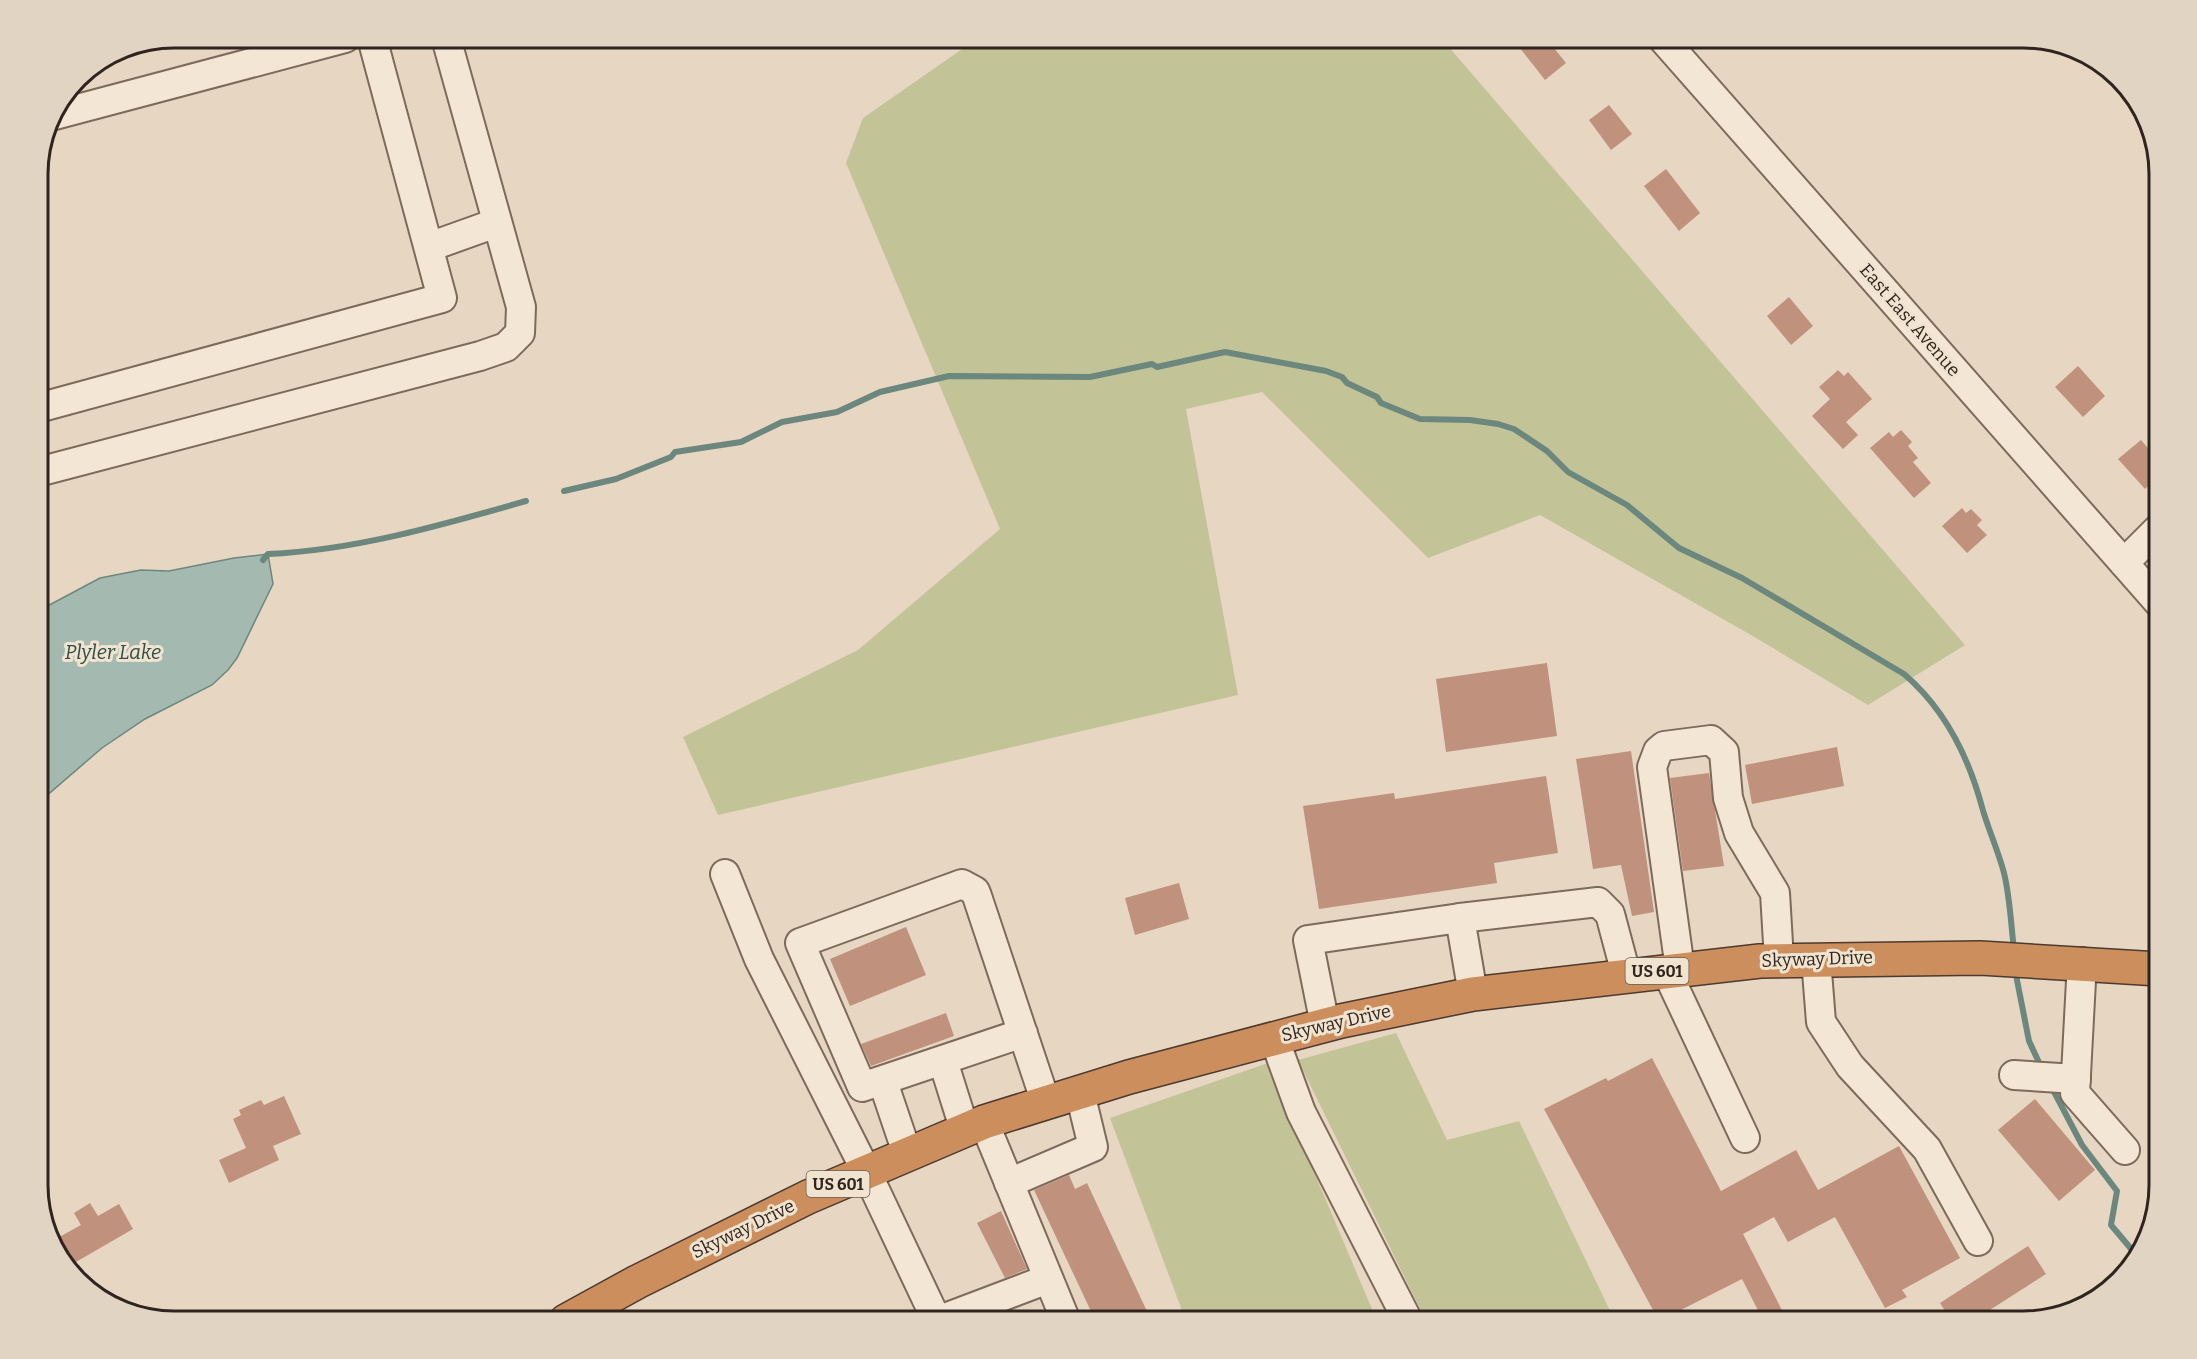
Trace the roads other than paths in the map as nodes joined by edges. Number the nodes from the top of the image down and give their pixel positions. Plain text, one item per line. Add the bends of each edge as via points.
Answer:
1 (307, 48) edge
2 (375, 48) edge
3 (449, 48) edge
4 (1671, 48) edge
5 (64, 113) edge
6 (496, 223) junction
7 (429, 248) junction
8 (48, 405) edge
9 (48, 469) edge
10 (2149, 538) edge
11 (2124, 563) junction
12 (2149, 592) edge
13 (725, 874) dead end
14 (1460, 918) junction
15 (800, 943) junction
16 (2149, 958) edge
17 (759, 959) junction
18 (1816, 959) junction
19 (1779, 960) junction
20 (2082, 962) junction
21 (2149, 968) edge
22 (1673, 970) junction
23 (1626, 974) junction
24 (1473, 994) junction
25 (831, 1017) junction
26 (1325, 1025) junction
27 (796, 1032) junction
28 (1023, 1033) junction
29 (1274, 1038) junction
30 (943, 1061) junction
31 (2014, 1075) dead end
32 (2076, 1079) junction
33 (883, 1082) junction
34 (1080, 1093) junction
35 (1046, 1102) junction
36 (974, 1126) junction
37 (1746, 1138) dead end
38 (2125, 1150) dead end
39 (907, 1153) junction
40 (866, 1171) junction
41 (1009, 1183) junction
42 (1977, 1241) dead end
43 (1048, 1279) junction
44 (586, 1311) edge
45 (932, 1311) edge
46 (963, 1311) edge
47 (1061, 1311) edge
48 (1402, 1311) edge

1 - 5 street
2 - 7 street
3 - 6 street
4 - 11 street, East East Avenue
6 - 7 street
6 - 9 street via 520,307 520,333 506,347
7 - 8 street via 442,298
10 - 11 street
11 - 12 street, East East Avenue
13 - 17 street
14 - 23 street via 1598,902 1610,914
14 - 24 street
14 - 26 street via 1308,940
15 - 17 street
15 - 25 street
15 - 28 street via 962,884 975,891
16 - 20 highway, US 601
17 - 27 street
18 - 19 highway, Skyway Drive / US 601
18 - 20 highway, Skyway Drive / US 601
18 - 42 street via 1821,1022 1850,1066 1927,1149
19 - 22 highway, Skyway Drive / US 601
19 - 22 street via 1775,893 1739,833 1728,798 1724,752 1711,740 1664,746 1652,767
20 - 21 highway, Skyway Drive / US 601
20 - 32 street
22 - 23 highway, Skyway Drive / US 601
22 - 37 street
23 - 24 highway, Skyway Drive / US 601
24 - 26 highway, Skyway Drive / US 601
25 - 27 street
25 - 33 street via 859,1084 866,1088
26 - 29 highway, Skyway Drive / US 601
27 - 40 street
28 - 30 street
28 - 35 street
29 - 34 highway, Skyway Drive / US 601
29 - 48 street via 1301,1112
30 - 33 street
30 - 36 street
31 - 32 street
32 - 38 street via 2075,1093
33 - 39 street
34 - 35 highway, Skyway Drive / US 601
34 - 41 street via 1093,1147
35 - 36 highway, Skyway Drive / US 601
36 - 39 highway, Skyway Drive / US 601
36 - 41 street
39 - 40 highway, Skyway Drive / US 601
40 - 44 highway, Skyway Drive / US 601 via 700,1250
40 - 45 street
41 - 43 street
43 - 46 street
43 - 47 street

